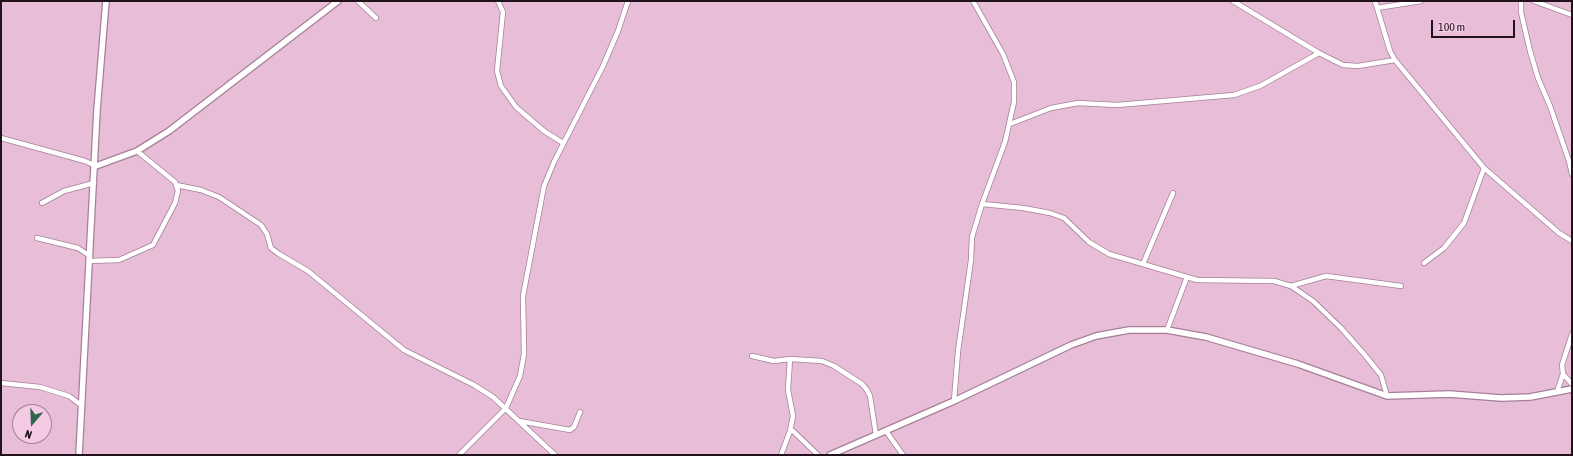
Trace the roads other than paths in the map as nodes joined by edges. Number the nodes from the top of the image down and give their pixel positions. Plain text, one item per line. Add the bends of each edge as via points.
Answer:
1 (106, 1) edge
2 (338, 1) edge
3 (358, 1) edge
4 (498, 1) edge
5 (628, 1) edge
6 (973, 1) edge
7 (1233, 1) edge
8 (1375, 1) edge
9 (1421, 1) edge
10 (1522, 1) edge
11 (1534, 1) edge
12 (1377, 8) junction
13 (1572, 15) edge
14 (376, 18) dead end
15 (1319, 53) junction
16 (1395, 60) junction
17 (1010, 124) junction
18 (1, 138) edge
19 (563, 143) junction
20 (138, 151) junction
21 (96, 166) junction
22 (1484, 168) junction
23 (1572, 174) edge
24 (94, 183) junction
25 (176, 185) junction
26 (1174, 193) dead end
27 (42, 203) dead end
28 (982, 204) junction
29 (37, 238) dead end
30 (1572, 242) edge
31 (90, 258) junction
32 (1424, 263) dead end
33 (1143, 264) junction
34 (1187, 277) junction
35 (1291, 286) junction
36 (1401, 286) dead end
37 (1167, 330) junction
38 (1572, 334) edge
39 (752, 356) dead end
40 (790, 359) junction
41 (1563, 374) junction
42 (1, 383) edge
43 (1572, 384) edge
44 (1572, 390) edge
45 (1557, 392) junction
46 (1387, 396) junction
47 (954, 401) junction
48 (80, 406) junction
49 (505, 409) junction
50 (580, 412) dead end
51 (519, 421) junction
52 (790, 431) junction
53 (886, 431) junction
54 (876, 435) junction
55 (79, 455) edge
56 (459, 455) edge
57 (555, 455) edge
58 (781, 455) edge
59 (818, 455) edge
60 (830, 455) edge
61 (903, 455) edge

1 - 21 street via 97,110
2 - 20 street via 199,110
3 - 14 street
4 - 19 street via 503,12 497,71 501,86 516,107 544,131
5 - 19 street via 603,66
6 - 17 street via 1003,54 1014,82
7 - 15 street
8 - 12 street
9 - 12 street
10 - 23 street via 1521,12 1530,51
11 - 13 street
12 - 16 street
15 - 16 street via 1343,65 1358,66
15 - 17 street via 1260,86 1234,95 1117,105 1078,103 1050,108
16 - 22 street
17 - 28 street
18 - 21 street
19 - 49 street via 544,186 538,210 523,296 524,354 520,376
20 - 21 street
20 - 25 street
21 - 24 street
22 - 30 street
22 - 32 street via 1464,223 1444,248
24 - 27 street via 64,191
24 - 31 street
25 - 31 street via 178,191 175,203 154,245 119,260
25 - 49 street via 219,197 261,225 271,248 308,271 404,350 474,385 493,397
26 - 33 street
28 - 33 street via 1023,208 1064,218 1089,242 1102,250
28 - 47 street via 972,237
29 - 31 street via 78,248
31 - 48 street
33 - 34 street
34 - 35 street via 1213,281 1274,281
34 - 37 street
35 - 36 street via 1326,276
35 - 46 street via 1313,301 1364,354 1382,375
37 - 46 street via 1241,346
37 - 47 street via 1128,330 1096,336 1071,345
38 - 41 street via 1562,365
39 - 40 street via 774,361
40 - 52 street via 788,390 793,416
40 - 54 street via 828,363 862,384 870,396
41 - 43 street
41 - 45 street
42 - 48 street via 40,387 69,396
44 - 45 street
45 - 46 street via 1530,397 1501,398 1449,394
47 - 53 street
48 - 55 street
49 - 51 street
49 - 56 street
50 - 51 street via 574,427 570,430
51 - 57 street
52 - 58 street
52 - 59 street
53 - 54 street
53 - 61 street
54 - 60 street

